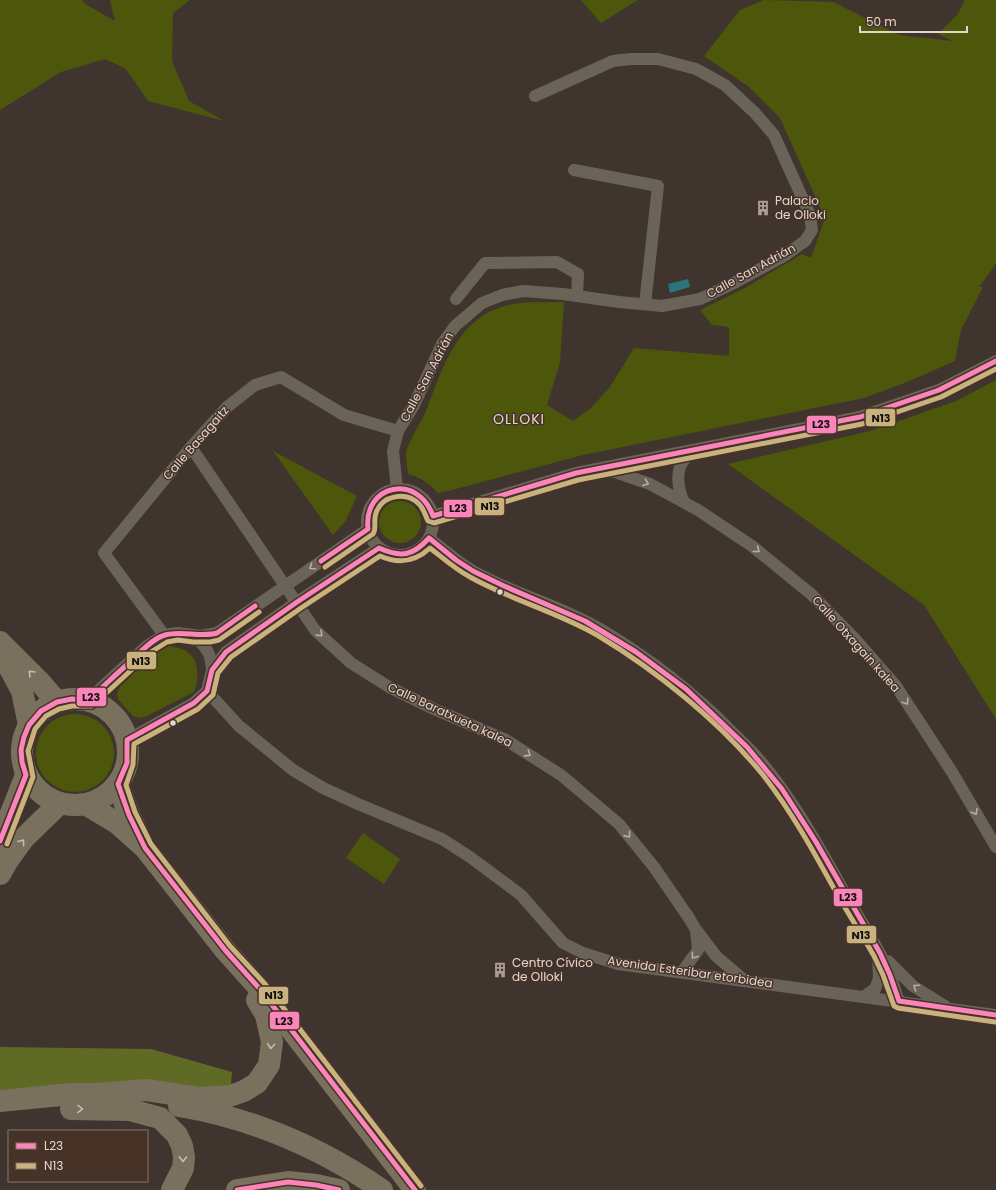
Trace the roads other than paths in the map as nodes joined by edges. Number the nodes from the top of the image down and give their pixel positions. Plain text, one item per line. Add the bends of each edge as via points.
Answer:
1 (535, 96) dead end
2 (574, 170) dead end
3 (577, 296) junction
4 (456, 299) dead end
5 (645, 304) junction
6 (996, 361) edge
7 (398, 431) junction
8 (191, 447) junction
9 (693, 450) junction
10 (595, 469) junction
11 (397, 489) junction
12 (684, 502) junction
13 (433, 516) junction
14 (368, 529) junction
15 (429, 538) junction
16 (380, 548) junction
17 (286, 585) junction
18 (297, 602) junction
19 (164, 635) junction
20 (193, 635) junction
21 (0, 642) edge
22 (0, 650) edge
23 (212, 670) junction
24 (207, 691) junction
25 (88, 700) junction
26 (57, 702) junction
27 (29, 725) junction
28 (127, 740) junction
29 (26, 775) junction
30 (118, 784) junction
31 (59, 804) junction
32 (87, 805) junction
33 (0, 841) edge
34 (145, 848) junction
35 (996, 848) edge
36 (0, 874) edge
37 (696, 930) junction
38 (878, 949) junction
39 (225, 950) junction
40 (682, 972) junction
41 (745, 981) junction
42 (863, 997) junction
43 (898, 1001) junction
44 (948, 1009) junction
45 (996, 1015) edge
46 (98, 1094) junction
47 (0, 1102) edge
48 (172, 1190) edge
49 (237, 1190) edge
50 (339, 1190) edge
51 (382, 1190) edge
52 (415, 1190) edge

1 - 5 street, Calle San Adrián via 613,61 658,59 696,69 725,85 774,135 810,216 812,230 805,241 784,256 700,299 662,306
2 - 5 street via 658,186
3 - 4 street via 578,274 557,262 485,263
3 - 5 street, Calle San Adrián
3 - 7 street, Calle San Adrián via 522,291 482,303 455,326 442,344 414,405
6 - 9 street via 938,390 860,417
7 - 8 street, Calle Basagaitz via 344,415 281,378 255,385 227,407
7 - 11 street, Calle San Adrián via 393,451
8 - 17 street, Calle Baratxueta kalea
8 - 19 street, Calle Basagaitz via 104,554
9 - 10 street
9 - 12 street via 683,460 679,472 679,492
10 -> 12 street, Calle Otxagain kalea via 615,472 650,484
10 - 13 street
11 - 13 street via 416,492 424,498
11 - 14 street via 386,492 370,507
12 -> 35 street, Calle Otxagain kalea via 752,546 811,594 855,639 900,692 952,772
13 - 15 street
14 - 16 street via 372,540
14 -> 17 street
15 - 16 street via 422,547 412,553 401,555
15 - 38 street via 472,571 563,610 623,642 709,708 756,756 789,800
16 - 18 street
17 - 18 street, Calle Baratxueta kalea
17 - 20 street via 217,633
18 - 23 street via 226,652
18 -> 37 street, Calle Baratxueta kalea via 315,630 351,663 389,687 506,740 561,775 619,824 654,867
19 - 20 street
19 - 25 street via 147,646
20 - 23 street via 209,652
26 -> 21 highway
22 - 27 highway via 22,691
23 - 24 street
24 - 28 street via 194,703
24 - 40 street, Avenida Esteribar etorbidea via 239,726 293,770 322,788 442,839 470,857 520,895 563,943 583,953 618,964
25 - 26 highway via 72,699
25 - 28 highway via 102,706 113,715 122,726
26 - 27 highway via 41,711
27 - 29 highway via 22,750
28 - 30 highway via 125,771
29 - 31 highway via 34,787
29 - 33 highway
30 - 32 highway via 109,794
30 - 34 highway
31 - 32 highway
36 -> 31 highway via 24,838
32 - 34 highway via 117,823
34 - 39 highway
37 -> 40 street, Calle Baratxueta kalea via 698,950
37 - 41 street, Calle Baratxueta kalea via 716,956
38 - 42 street via 879,978 875,989
38 - 43 street via 890,973
44 -> 38 street via 913,986
39 -> 46 highway via 266,1015 272,1042 271,1050 269,1065 257,1083 230,1096 199,1098 146,1090
39 - 52 highway via 259,988
40 - 41 street, Avenida Esteribar etorbidea
41 - 42 street, Avenida Esteribar etorbidea
42 - 43 street, Avenida Esteribar etorbidea
43 - 44 street, Avenida Esteribar etorbidea
44 - 45 street, Avenida Esteribar etorbidea
46 - 47 highway via 71,1094
46 - 51 highway via 195,1109 251,1124 308,1147
47 -> 48 highway via 20,1107 130,1110 160,1118 177,1135 184,1157 183,1168
49 - 50 highway via 288,1182

